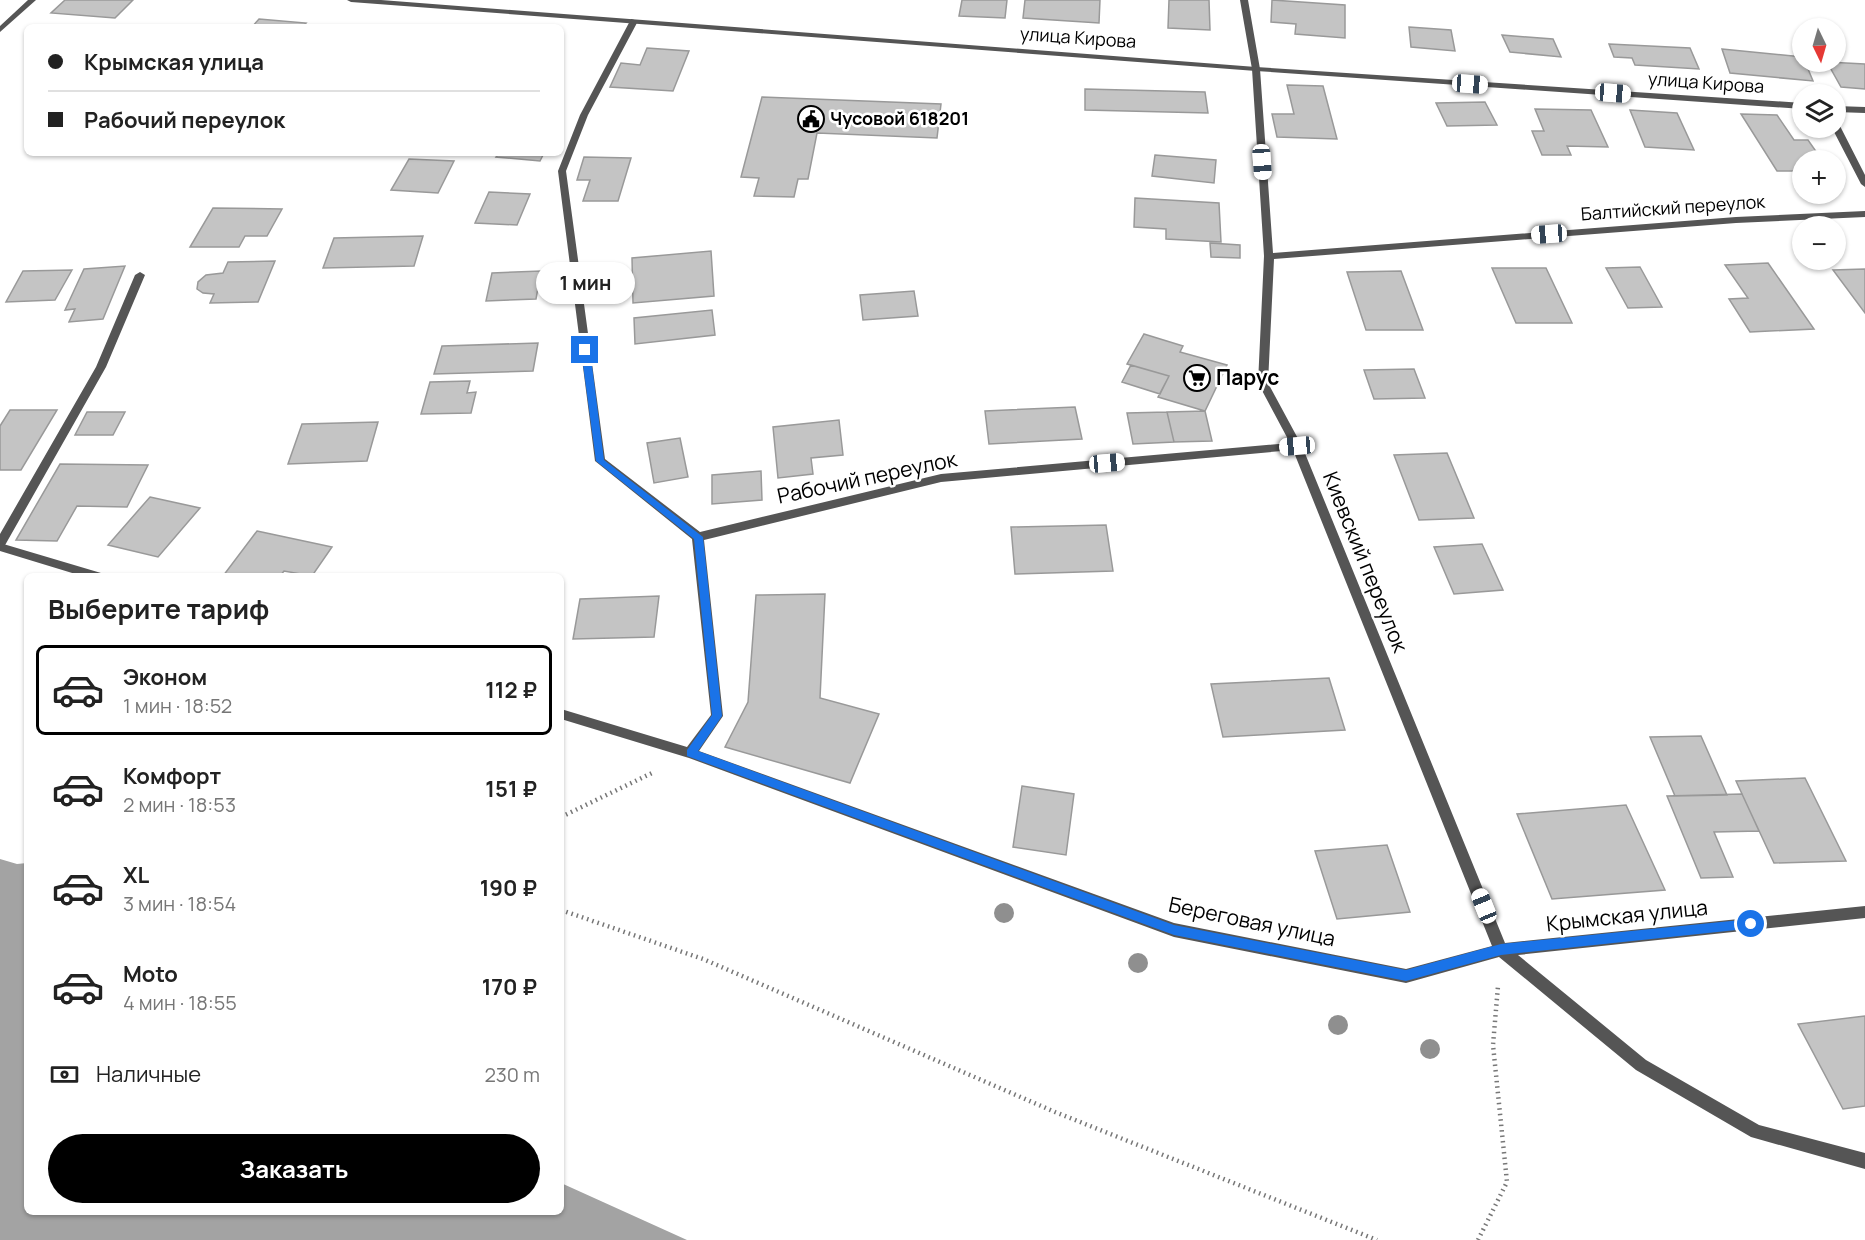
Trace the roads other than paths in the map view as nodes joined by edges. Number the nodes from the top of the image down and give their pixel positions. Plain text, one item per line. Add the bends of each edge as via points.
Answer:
1 (32, 0) edge
2 (351, 0) edge
3 (1244, 0) edge
4 (634, 21) junction
5 (0, 30) edge
6 (1256, 69) junction
7 (1792, 105) edge
8 (1846, 109) edge
9 (1865, 110) edge
10 (1842, 138) edge
11 (1865, 184) edge
12 (1865, 214) edge
13 (1269, 256) junction
14 (140, 275) dead end
15 (1297, 446) junction
16 (698, 537) junction
17 (0, 546) edge
18 (87, 573) edge
19 (564, 715) edge
20 (690, 753) junction
21 (1865, 912) edge
22 (1501, 950) junction
23 (1865, 1161) edge

1 - 5 street
2 - 4 street, улица Кирова
3 - 6 street, Киевский переулок
4 - 6 street, улица Кирова
4 - 16 street via 584,115 562,171 600,461
6 - 7 street, улица Кирова
6 - 13 street, Киевский переулок
8 - 9 street
10 - 11 street
12 - 13 street, Балтийский переулок via 1736,220
13 - 15 street, Киевский переулок via 1263,383
14 - 17 street via 100,368
15 - 16 street, Рабочий переулок via 941,478
15 - 22 street, Киевский переулок
16 - 20 street via 717,716
17 - 18 street
19 - 20 street, Береговая улица
20 - 22 street, Береговая улица via 1174,930 1406,976
21 - 22 street, Крымская улица
22 - 23 street via 1641,1065 1746,1127

